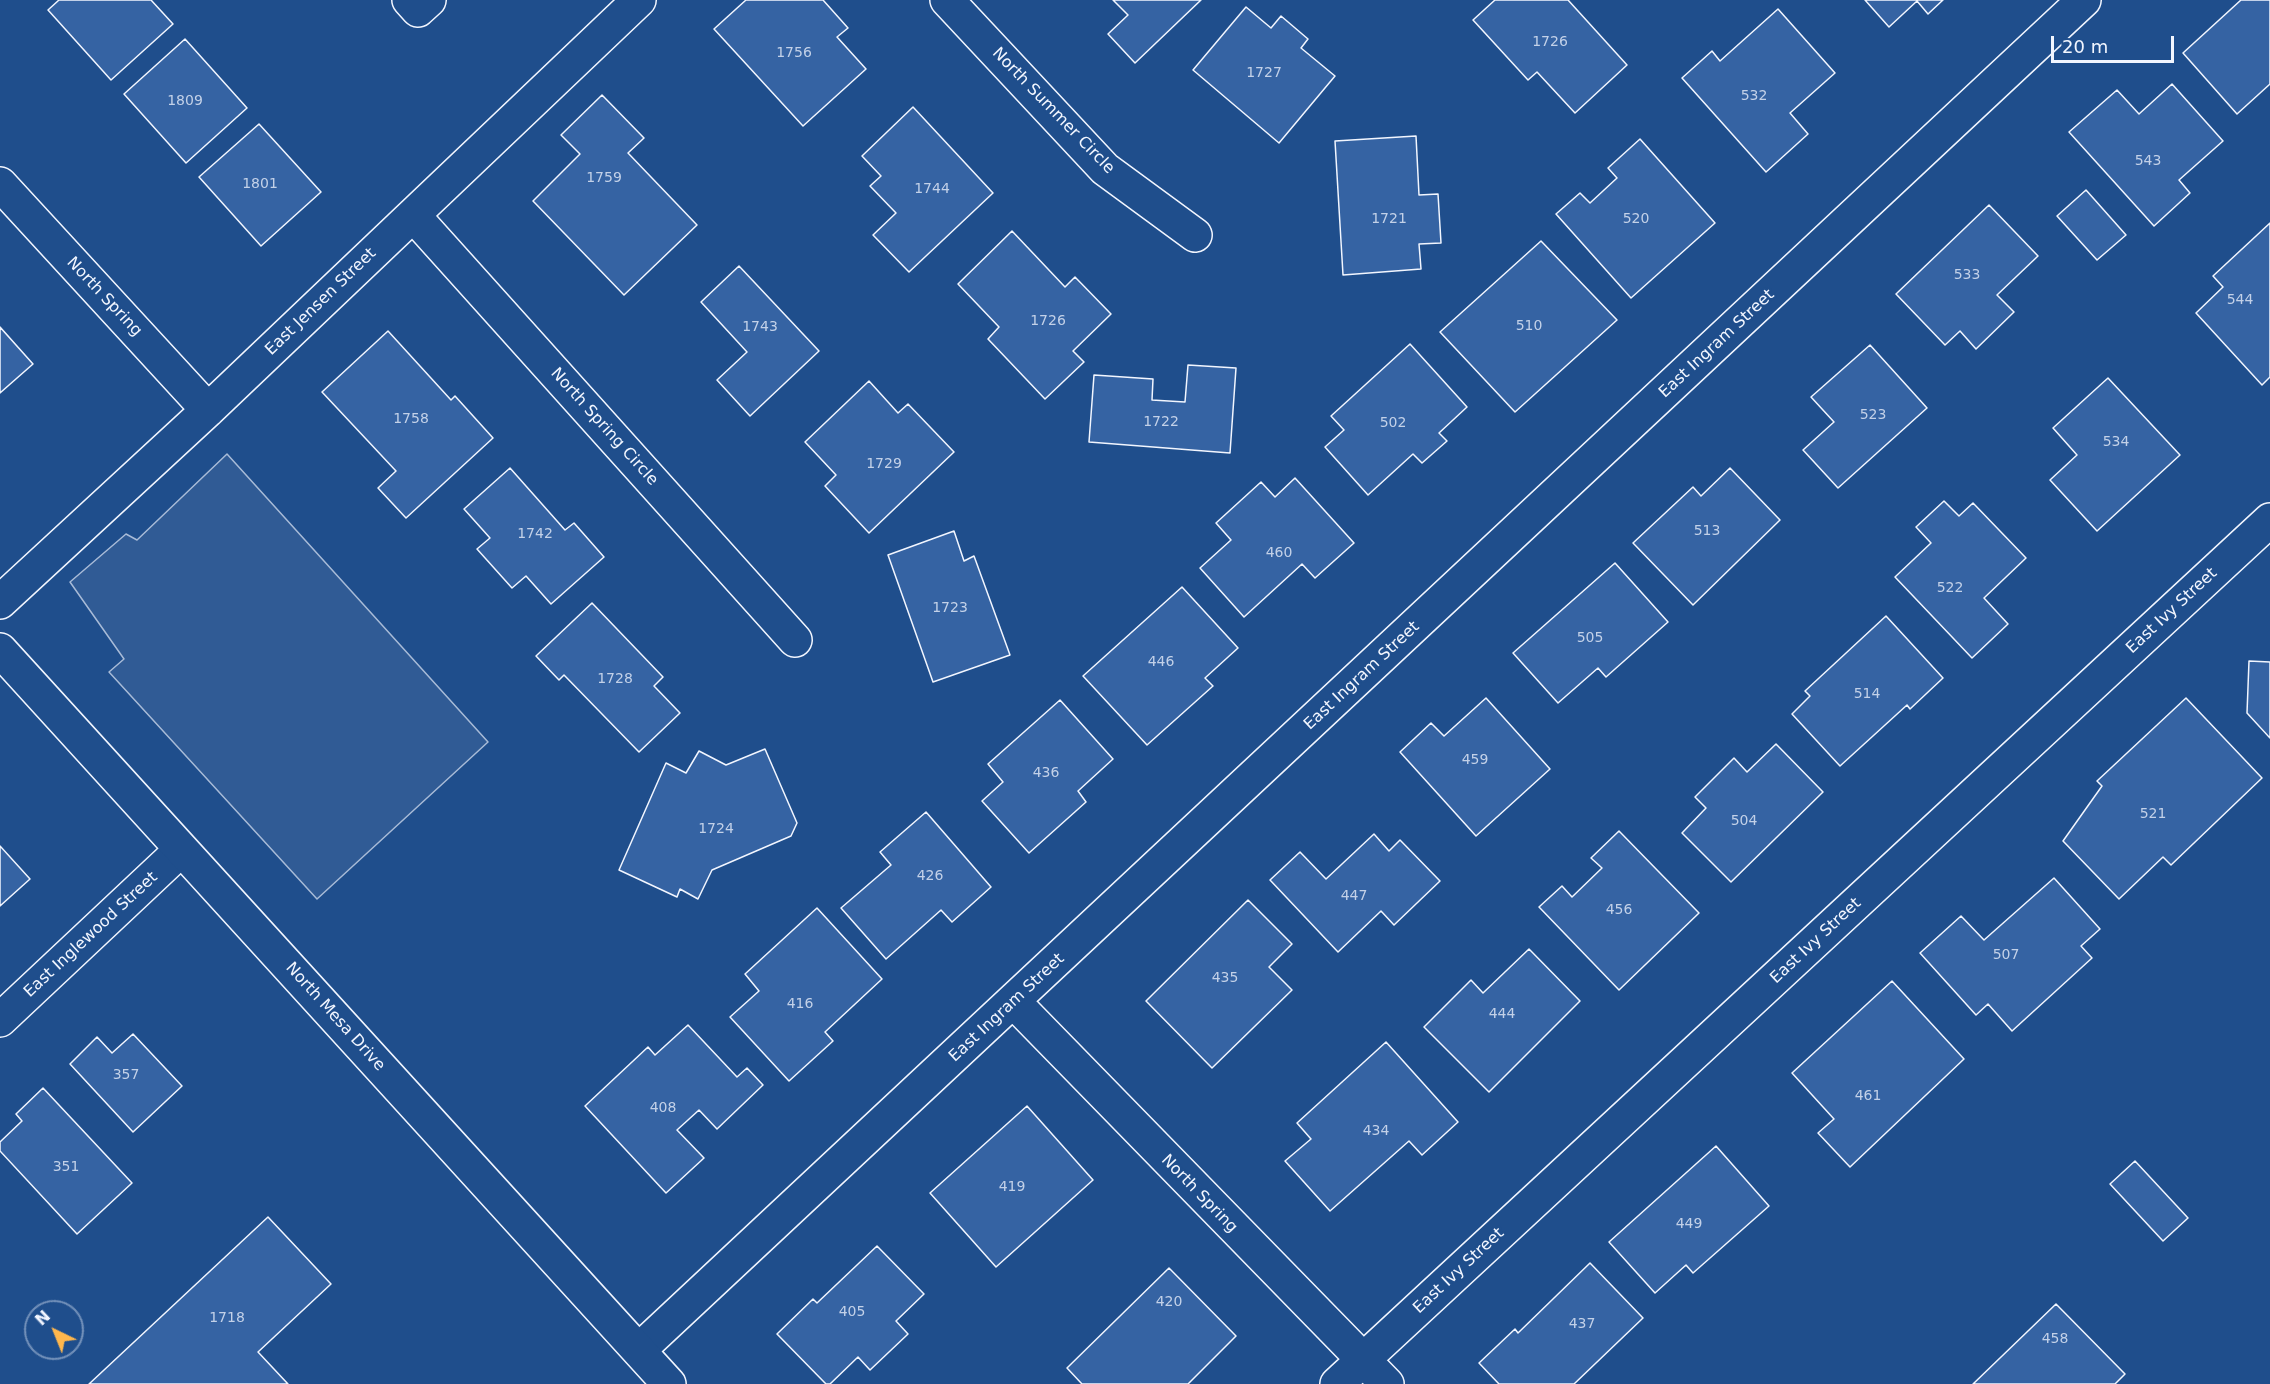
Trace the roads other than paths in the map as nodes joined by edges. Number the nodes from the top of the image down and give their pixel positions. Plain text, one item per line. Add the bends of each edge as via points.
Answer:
1 (409, 0) edge
2 (429, 0) edge
3 (639, 0) edge
4 (947, 0) edge
5 (2084, 0) edge
6 (0, 184) edge
7 (413, 215) junction
8 (1195, 235) dead end
9 (208, 410) junction
10 (2270, 520) edge
11 (0, 602) edge
12 (795, 640) dead end
13 (0, 650) edge
14 (182, 850) junction
15 (1014, 1002) junction
16 (0, 1020) edge
17 (639, 1350) junction
18 (1362, 1361) junction
19 (669, 1384) edge
20 (1337, 1384) edge
21 (1387, 1384) edge

1 - 2 street via 418,10
3 - 7 street, East Jensen Street
4 - 8 street, North Summer Circle via 1105,169
5 - 15 street, East Ingram Street
6 - 9 street, North Spring
7 - 9 street, East Jensen Street
7 - 12 street, North Spring Circle
9 - 11 street, East Jensen Street
10 - 18 street, East Ivy Street
13 - 14 street, North Mesa Drive
14 - 16 street, East Inglewood Street
14 - 17 street, North Mesa Drive
15 - 17 street, East Ingram Street
15 - 18 street, North Spring
17 - 19 street, North Mesa Drive
18 - 20 street, East Ivy Street
18 - 21 street, North Spring

